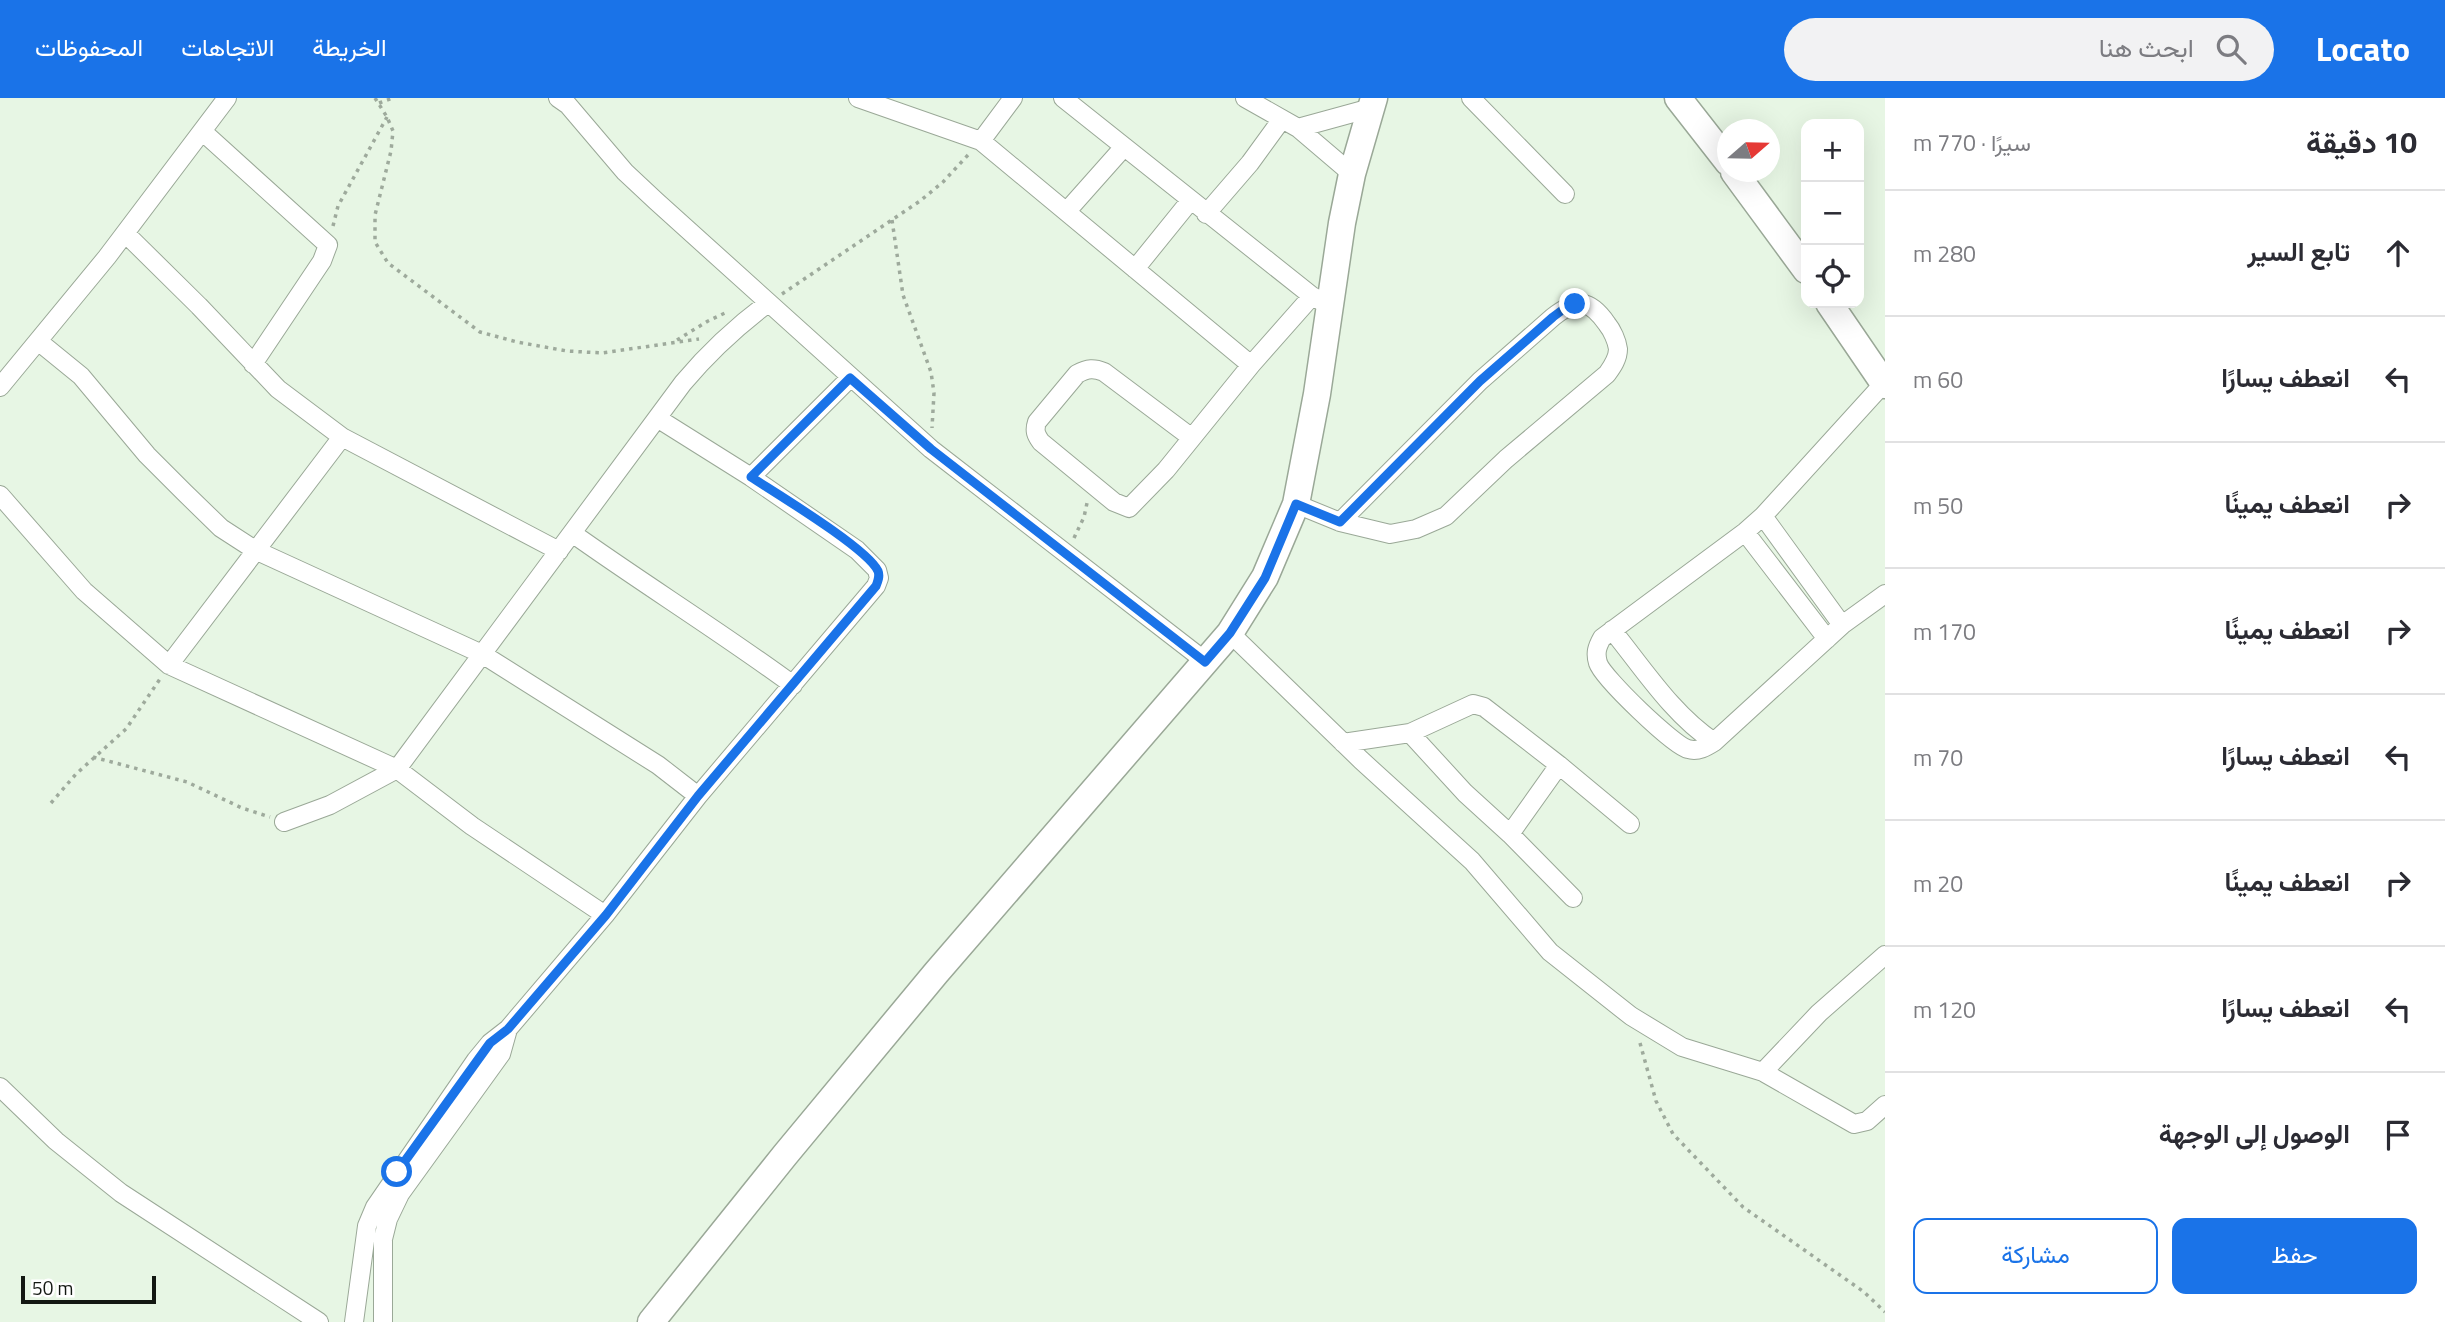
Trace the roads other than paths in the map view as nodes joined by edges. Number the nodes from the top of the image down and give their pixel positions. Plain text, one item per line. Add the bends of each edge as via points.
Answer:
1 (227, 98) edge
2 (558, 98) edge
3 (858, 98) edge
4 (1013, 98) edge
5 (1063, 98) edge
6 (1245, 98) edge
7 (1471, 98) edge
8 (1678, 98) edge
9 (1373, 103) edge
10 (1269, 104) edge
11 (1282, 119) junction
12 (1298, 128) junction
13 (202, 131) junction
14 (981, 141) junction
15 (1123, 148) junction
16 (1717, 149) edge
17 (1352, 174) junction
18 (1741, 182) edge
19 (1565, 194) dead end
20 (1190, 201) junction
21 (1067, 211) junction
22 (1206, 214) junction
23 (125, 233) junction
24 (1801, 263) edge
25 (1135, 269) junction
26 (1320, 300) junction
27 (763, 307) junction
28 (1832, 308) edge
29 (38, 341) junction
30 (253, 364) junction
31 (1251, 365) junction
32 (850, 378) junction
33 (1884, 384) edge
34 (0, 387) edge
35 (657, 418) junction
36 (342, 437) junction
37 (1192, 438) junction
38 (751, 477) junction
39 (0, 495) edge
40 (1296, 504) junction
41 (1763, 516) junction
42 (1340, 522) junction
43 (1745, 531) junction
44 (572, 533) junction
45 (255, 550) junction
46 (559, 551) junction
47 (1885, 594) edge
48 (1842, 625) junction
49 (1612, 630) junction
50 (1230, 633) junction
51 (1827, 639) junction
52 (482, 654) junction
53 (1205, 662) junction
54 (169, 664) junction
55 (793, 685) junction
56 (1410, 733) junction
57 (1714, 742) junction
58 (1343, 743) junction
59 (1559, 765) junction
60 (397, 769) junction
61 (698, 796) junction
62 (284, 822) road end
63 (1630, 824) dead end
64 (1510, 834) junction
65 (1573, 898) dead end
66 (606, 915) junction
67 (1885, 955) edge
68 (1763, 1072) junction
69 (0, 1087) edge
70 (1885, 1105) edge
71 (394, 1190) junction
72 (318, 1322) edge
73 (354, 1322) edge
74 (383, 1322) edge
75 (651, 1322) edge

1 - 13 street
2 - 27 street via 625,172
3 - 14 street
4 - 14 street
5 - 15 street
6 - 10 street
7 - 19 street
8 - 16 street
9 - 12 street
9 - 17 street
10 - 11 street
11 - 12 street
11 - 22 street
12 - 17 street
13 - 23 street
13 - 30 street via 328,245
14 - 21 street
15 - 20 street
15 - 21 street
17 - 26 street
18 - 24 street
20 - 22 street
20 - 25 street
21 - 25 street
22 - 26 street
23 - 29 street
23 - 30 street
25 - 31 street
26 - 31 street
26 - 40 street via 1318,394
27 - 32 street
27 - 35 street via 705,357
28 - 33 street
29 - 34 street
29 - 45 street via 81,376 184,492 222,528
30 - 36 street
31 - 37 street
32 - 38 street
32 - 53 street via 931,449
33 - 41 street
35 - 38 street
35 - 44 street
36 - 45 street
36 - 46 street
37 - 37 street via 1095,368 1077,374 1035,428 1041,442 1119,505 1129,508
38 - 55 street via 858,550 879,578
39 - 54 street via 84,591
40 - 42 street
40 - 50 street via 1265,578
41 - 43 street
41 - 48 street
42 - 42 street via 1390,534 1446,516 1616,362 1618,349 1612,330 1597,309 1575,304 1553,317 1480,381
43 - 49 street
43 - 51 street
44 - 46 street
44 - 55 street
45 - 52 street
45 - 54 street
46 - 52 street
47 - 48 street
48 - 51 street
49 - 57 street via 1675,707
49 - 57 street via 1596,651 1599,666 1634,706 1680,746 1701,749
50 - 53 street
50 - 58 street
51 - 57 street
52 - 60 street
52 - 61 street via 658,765
53 - 75 street via 936,973
54 - 60 street
55 - 61 street
56 - 58 street
56 - 59 street via 1474,704 1510,725
56 - 64 street
58 - 68 street via 1472,861 1550,951 1631,1016 1682,1047
59 - 63 street
59 - 64 street
60 - 62 street via 330,805
60 - 66 street
61 - 66 street
64 - 65 street
66 - 71 street via 508,1029 501,1054
67 - 68 street via 1819,1013
68 - 70 street via 1854,1124 1867,1121
69 - 72 street via 56,1141 121,1193
71 - 73 street via 375,1207 367,1226
71 - 74 street via 383,1239

